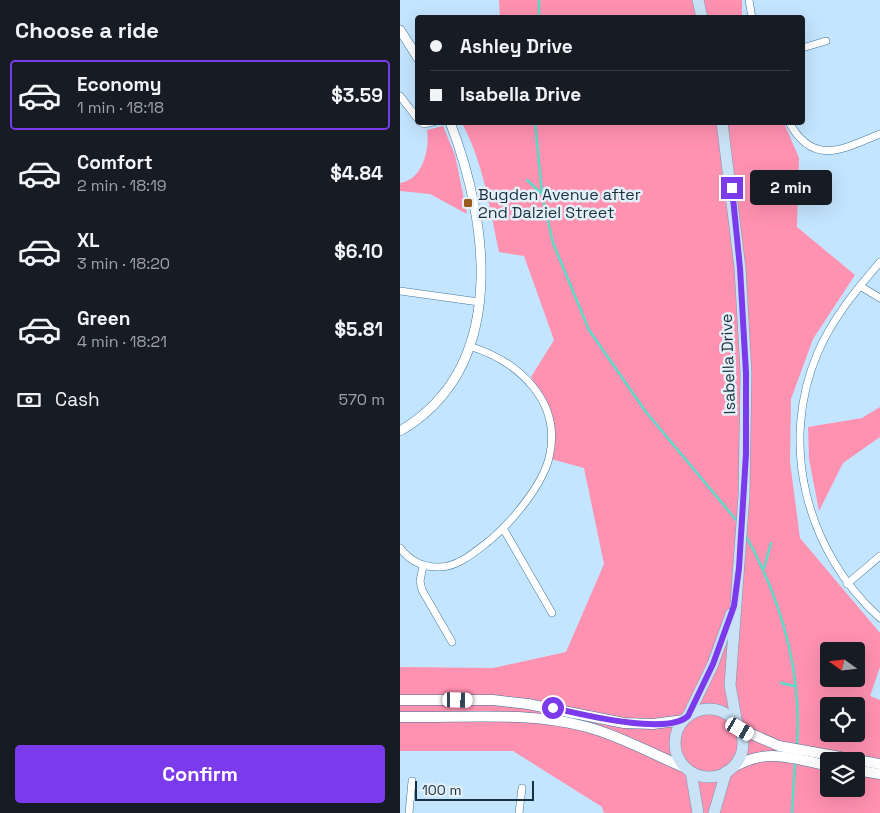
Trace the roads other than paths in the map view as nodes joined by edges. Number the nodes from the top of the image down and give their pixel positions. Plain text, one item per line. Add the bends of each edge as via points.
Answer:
1 (698, 0) edge
2 (749, 0) edge
3 (701, 15) edge
4 (752, 15) edge
5 (400, 31) edge
6 (826, 41) dead end
7 (805, 47) edge
8 (415, 54) edge
9 (400, 96) edge
10 (415, 116) edge
11 (451, 125) edge
12 (722, 125) edge
13 (791, 125) edge
14 (880, 134) edge
15 (880, 262) edge
16 (860, 286) junction
17 (400, 291) edge
18 (880, 298) edge
19 (479, 302) junction
20 (469, 346) junction
21 (400, 431) edge
22 (503, 528) junction
23 (400, 548) edge
24 (880, 556) edge
25 (424, 566) junction
26 (847, 584) junction
27 (734, 606) junction
28 (552, 613) dead end
29 (880, 618) edge
30 (452, 642) dead end
31 (400, 700) edge
32 (400, 717) edge
33 (686, 718) junction
34 (739, 726) junction
35 (778, 751) junction
36 (820, 761) edge
37 (865, 763) edge
38 (880, 764) edge
39 (689, 770) junction
40 (729, 770) junction
41 (865, 772) edge
42 (880, 774) edge
43 (412, 781) dead end
44 (522, 788) dead end
45 (409, 813) edge
46 (519, 813) edge
47 (698, 813) edge
48 (714, 813) edge

1 - 3 main road
2 - 4 street
5 - 8 street
6 - 7 street
9 - 10 street
11 - 19 street via 472,185 481,243
12 - 27 main road, Isabella Drive via 735,214 745,333 744,495
13 - 14 street via 804,144 824,151 845,149
15 - 16 street
16 - 18 street
16 - 26 street via 831,327 813,364 802,419 801,466 817,532
17 - 19 street
19 - 20 street
20 - 21 street via 455,379 438,402
20 - 22 street via 496,356 520,372 542,401 550,425 547,465 519,510
22 - 25 street via 478,550 455,564
22 - 28 street
23 - 25 street via 413,561
24 - 26 street
25 - 30 street via 420,581 422,590
26 - 29 street
27 - 33 main road, Isabella Drive via 713,664
27 - 34 main road, Isabella Drive via 730,685
31 - 33 main road via 502,701 624,723 652,724
32 - 39 main road via 559,721 601,732
33 - 34 main road via 698,711 714,709 728,714
33 - 39 main road via 677,732 676,746 680,760
34 - 35 main road
34 - 40 main road via 743,748
35 - 36 main road
35 - 40 main road via 753,757
37 - 38 main road
39 - 40 main road via 708,777
39 - 47 main road
40 - 48 main road
41 - 42 main road
43 - 45 street
44 - 46 street

